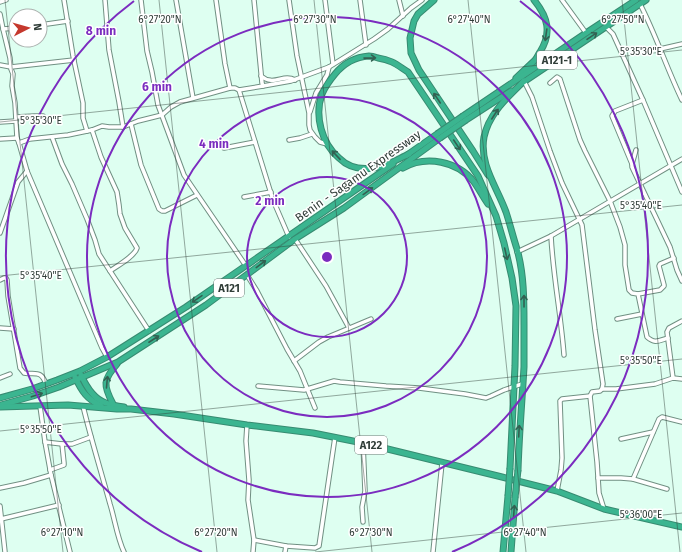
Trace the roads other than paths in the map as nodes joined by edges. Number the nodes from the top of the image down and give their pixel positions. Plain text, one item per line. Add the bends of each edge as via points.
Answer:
1 (6, 0) edge
2 (64, 0) edge
3 (105, 0) edge
4 (141, 0) edge
5 (176, 0) edge
6 (216, 0) edge
7 (254, 0) edge
8 (289, 0) edge
9 (325, 0) edge
10 (360, 0) edge
11 (399, 0) edge
12 (422, 0) edge
13 (434, 0) edge
14 (534, 0) edge
15 (562, 0) edge
16 (646, 0) edge
17 (0, 2) edge
18 (638, 2) edge
19 (0, 14) edge
20 (403, 16) junction
21 (68, 21) junction
22 (48, 24) edge
23 (606, 27) junction
24 (2, 29) junction
25 (8, 29) edge
26 (586, 33) junction
27 (682, 44) edge
28 (366, 45) junction
29 (660, 49) junction
30 (74, 60) junction
31 (333, 64) junction
32 (0, 65) edge
33 (11, 67) junction
34 (329, 67) junction
35 (261, 76) junction
36 (301, 78) junction
37 (295, 80) junction
38 (524, 82) junction
39 (550, 83) dead end
40 (263, 86) junction
41 (230, 88) junction
42 (239, 90) junction
43 (501, 91) junction
44 (316, 93) junction
45 (192, 98) junction
46 (643, 100) junction
47 (682, 100) edge
48 (307, 102) junction
49 (309, 113) junction
50 (162, 115) junction
51 (43, 116) dead end
52 (465, 118) junction
53 (16, 119) junction
54 (0, 122) edge
55 (131, 124) junction
56 (124, 127) junction
57 (92, 130) junction
58 (87, 131) junction
59 (312, 134) junction
60 (439, 136) junction
61 (52, 137) junction
62 (17, 138) junction
63 (0, 140) edge
64 (288, 140) dead end
65 (20, 142) junction
66 (255, 142) junction
67 (327, 144) junction
68 (224, 148) dead end
69 (636, 150) dead end
70 (409, 154) junction
71 (682, 159) edge
72 (632, 164) junction
73 (671, 166) junction
74 (27, 171) junction
75 (381, 181) junction
76 (641, 184) junction
77 (496, 190) junction
78 (271, 192) junction
79 (682, 192) edge
80 (197, 195) junction
81 (244, 197) dead end
82 (610, 201) junction
83 (496, 216) junction
84 (579, 219) junction
85 (0, 233) edge
86 (551, 236) junction
87 (289, 237) junction
88 (295, 239) junction
89 (517, 252) junction
90 (674, 258) junction
91 (246, 266) junction
92 (110, 271) junction
93 (247, 275) junction
94 (0, 280) edge
95 (682, 281) edge
96 (638, 294) junction
97 (642, 314) junction
98 (371, 318) dead end
99 (617, 319) dead end
100 (682, 321) edge
101 (0, 328) edge
102 (349, 328) junction
103 (14, 329) junction
104 (149, 331) junction
105 (668, 338) junction
106 (564, 355) dead end
107 (107, 357) junction
108 (294, 360) junction
109 (118, 362) junction
110 (80, 371) junction
111 (74, 373) junction
112 (10, 374) dead end
113 (0, 378) edge
114 (82, 378) junction
115 (673, 378) junction
116 (682, 379) edge
117 (77, 380) junction
118 (46, 384) junction
119 (522, 384) junction
120 (258, 386) dead end
121 (514, 387) junction
122 (602, 389) junction
123 (308, 390) junction
124 (590, 396) junction
125 (0, 398) edge
126 (113, 404) junction
127 (0, 406) edge
128 (40, 406) junction
129 (83, 406) junction
130 (104, 408) junction
131 (315, 408) dead end
132 (131, 409) junction
133 (682, 422) edge
134 (247, 425) junction
135 (653, 432) junction
136 (91, 437) junction
137 (335, 437) junction
138 (621, 439) dead end
139 (45, 442) junction
140 (363, 443) junction
141 (62, 444) junction
142 (442, 463) junction
143 (51, 472) junction
144 (598, 478) junction
145 (633, 479) junction
146 (0, 488) edge
147 (666, 489) dead end
148 (557, 491) junction
149 (59, 505) junction
150 (0, 506) edge
151 (604, 509) junction
152 (1, 519) junction
153 (363, 522) dead end
154 (682, 525) edge
155 (254, 540) junction
156 (286, 546) junction
157 (70, 550) edge
158 (5, 552) edge
159 (64, 552) edge
160 (124, 552) edge
161 (253, 552) edge
162 (285, 552) edge
163 (433, 552) edge
164 (503, 552) edge
165 (511, 552) edge

1 - 17 street
2 - 21 street
3 - 56 street via 109,50
4 - 50 street via 147,51
5 - 45 street
6 - 41 street
7 - 35 street
8 - 36 street
9 - 31 street
10 - 28 street
11 - 20 street
12 - 20 street
77 -> 13 highway via 418,70 411,53 410,38 414,21
14 -> 43 highway via 546,21 546,41 535,59
15 - 26 street
16 - 18 highway, A121-1
18 - 23 highway, A121-1
18 - 26 highway, A121-1
18 - 29 street
19 - 24 street
20 - 28 street
21 - 22 street
21 - 30 street
38 -> 23 highway, A121-1
23 - 46 street via 613,34
24 - 25 street
24 - 33 street
26 - 43 highway, A121-1
27 - 29 street
28 - 31 street
29 - 47 street
30 - 33 street
30 - 58 street
31 - 34 street
32 - 33 street
33 - 53 street
34 - 36 street
34 - 44 street
35 - 37 street via 272,81 289,78
35 - 40 street
36 - 37 street
36 - 48 street
37 - 40 street
38 - 52 highway, A121-1
77 -> 38 highway via 484,158 484,137 493,115 505,99
38 - 84 street via 532,97 562,183
39 - 82 street via 557,77 560,79 580,140
40 - 42 street
41 - 42 street
41 - 45 street
42 - 66 street
43 - 52 highway, A121-1
44 - 48 street
44 - 49 street
45 - 50 street via 171,107
46 - 72 street via 615,111 612,116
46 - 73 street
48 - 49 street
49 - 59 street
50 - 55 street
50 - 80 street via 184,175
51 - 53 street
52 - 60 highway, A121, bridge
53 - 54 street
53 - 62 street
55 - 56 street
55 - 80 street via 141,165 159,209 165,211
56 - 57 street via 102,126
57 - 58 street
57 - 92 street via 117,192 125,228 137,248 132,256
58 - 61 street
59 - 64 street
59 - 67 street via 320,142
60 - 70 highway, Benin - Sagamu Expressway / A121
60 - 75 highway, A121
61 - 65 street
61 - 92 street via 99,254
62 - 63 street
62 - 65 street
65 - 74 street
66 - 68 street
66 - 78 street
70 -> 67 highway via 384,166 372,169 358,168 342,162
67 -> 83 highway via 319,115 322,95 327,84 342,66 354,59 371,56 386,59 408,72 478,176
69 - 72 street
70 - 87 highway, Benin - Sagamu Expressway / A121
71 - 73 street
72 - 76 street
73 - 76 street
73 - 79 street
74 - 85 street via 18,182
74 - 107 street
75 - 83 highway via 421,162 450,165 458,168 474,182
88 -> 75 highway, A121
76 - 82 street
76 - 90 street
77 - 89 highway
78 - 81 street
78 - 87 street
80 - 91 street
82 - 84 street
82 - 96 street via 625,245 628,286 630,292
83 -> 121 highway via 512,278 516,306
84 - 86 street
84 - 122 street via 582,225
86 - 89 street
86 - 106 street
87 - 91 highway, Benin - Sagamu Expressway / A121
93 -> 88 highway, A121
88 - 102 street via 326,286
119 -> 89 highway via 524,292
90 - 95 street
90 - 96 street via 659,266 664,285 662,288
91 -> 104 highway, Benin - Sagamu Expressway / A121
92 - 104 street
93 - 108 street
109 -> 93 highway, A121
94 - 103 street via 7,280
96 - 97 street
97 - 99 street
97 - 105 street via 647,337 651,341 657,342
98 - 102 street
100 - 105 street via 669,328
101 - 103 street
102 - 108 street via 328,337
103 - 118 street via 20,368 24,373 42,375
104 - 107 highway, Benin - Sagamu Expressway / A121
105 - 115 street
107 - 110 highway, Benin - Sagamu Expressway / A121
108 - 123 street
109 - 114 highway, A121
126 -> 109 highway via 106,382 107,376
110 - 111 highway, Benin - Sagamu Expressway / A121
110 - 114 highway, A122
111 - 117 highway, A122
111 - 118 highway, Benin - Sagamu Expressway / A121
112 - 113 street
114 - 117 highway, A121
114 - 126 highway, A122 via 96,398
115 - 116 street
115 - 122 street via 655,384
127 -> 117 highway, A121
117 - 130 highway, A122 via 84,395
118 - 125 highway, Benin - Sagamu Expressway / A121
119 - 121 street
165 -> 119 highway, bridge
120 - 123 street
121 - 123 street via 486,398 419,388 334,381
121 - 164 highway, bridge
122 - 124 street via 592,392
123 - 131 street
124 - 144 street
124 - 148 street via 560,401 562,458
126 - 132 highway, A122
127 - 128 highway
128 - 129 highway
128 - 139 street
129 - 130 highway
129 - 136 street
130 - 132 highway, A122
132 - 134 highway, A122
133 - 135 street via 662,417
134 - 137 highway, A122
134 - 155 street via 248,500
135 - 138 street
135 - 145 street
136 - 141 street via 72,444
136 - 160 street
137 - 140 highway, A122
137 - 156 street via 319,546
139 - 141 street
139 - 143 street
140 - 142 highway, A122
140 - 153 street
141 - 143 street via 64,464
142 - 148 highway, A122
142 - 163 street
143 - 146 street via 24,483
143 - 149 street
144 - 145 street
144 - 151 street
145 - 147 street
148 - 151 highway, A122
149 - 152 street
149 - 157 street
150 - 152 street
151 - 154 highway, A122
152 - 158 street
155 - 156 street
155 - 161 street
156 - 162 street
157 - 159 street

